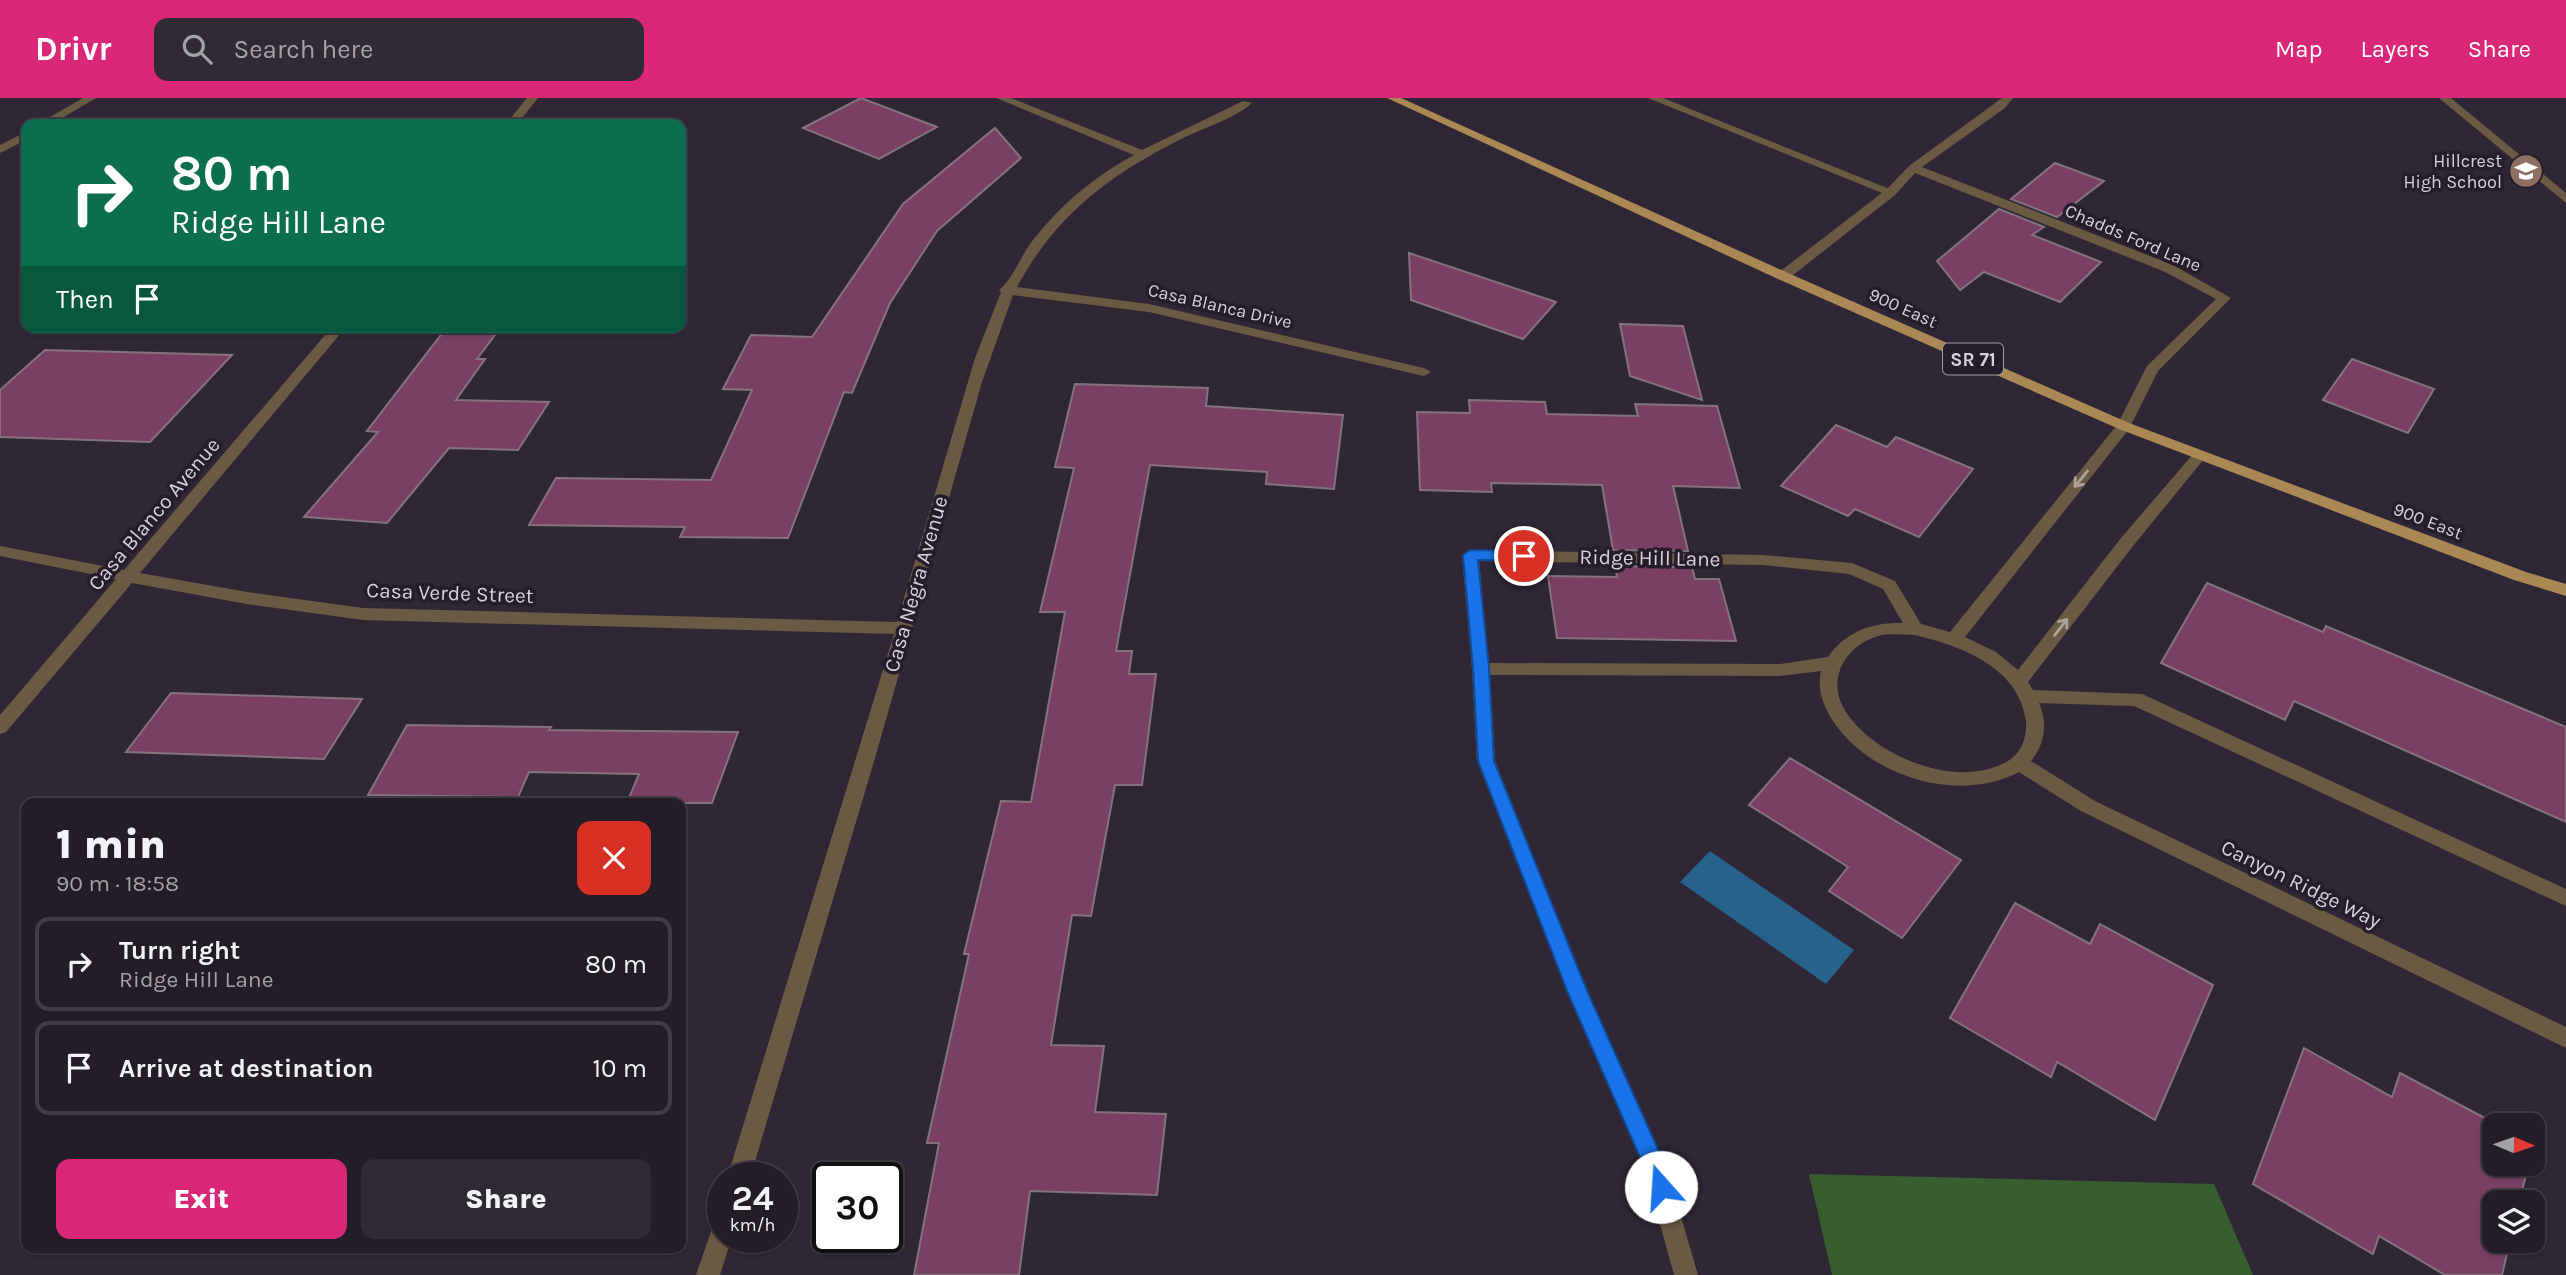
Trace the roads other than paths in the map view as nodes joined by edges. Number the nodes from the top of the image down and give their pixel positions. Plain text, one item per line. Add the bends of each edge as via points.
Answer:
1 (91, 98) edge
2 (533, 98) edge
3 (1001, 98) edge
4 (1392, 98) edge
5 (1653, 98) edge
6 (2008, 98) edge
7 (2444, 98) edge
8 (1247, 103) dead end
9 (53, 119) edge
10 (515, 119) edge
11 (21, 138) edge
12 (0, 150) edge
13 (1141, 154) junction
14 (1913, 168) junction
15 (1891, 192) junction
16 (2566, 199) edge
17 (1783, 276) junction
18 (1006, 290) junction
19 (334, 333) edge
20 (1424, 372) dead end
21 (2124, 426) junction
22 (2199, 456) junction
23 (0, 551) edge
24 (128, 576) junction
25 (2566, 590) edge
26 (904, 628) junction
27 (1915, 629) junction
28 (1954, 638) junction
29 (1831, 663) junction
30 (1481, 668) junction
31 (2024, 689) junction
32 (0, 727) edge
33 (2020, 763) junction
34 (2566, 898) edge
35 (2566, 1038) edge
36 (743, 1162) edge
37 (715, 1253) edge
38 (708, 1275) edge
39 (1686, 1275) edge

1 - 9 street
2 - 10 street
3 - 13 street
4 - 17 main road, 900 East / SR 71
5 - 15 street
6 - 14 street
7 - 16 street
8 - 13 street, Casa Negra Avenue
11 - 12 street
13 - 18 street, Casa Negra Avenue via 1101,181 1038,240
14 - 15 street
14 - 21 street, Chadds Ford Lane via 2168,268 2224,298 2152,369
15 - 17 street
17 - 21 main road, 900 East / SR 71
18 - 20 street, Casa Blanca Drive via 1149,308
18 - 26 street, Casa Negra Avenue via 987,339
19 - 24 street, Casa Blanco Avenue
21 - 22 main road, 900 East / SR 71
21 -> 28 street
22 - 25 main road, 900 East / SR 71
31 -> 22 street via 2127,542
23 - 24 street, Casa Verde Street
24 - 26 street, Casa Verde Street via 363,614
24 - 32 street, Casa Blanco Avenue
26 - 36 street, Casa Negra Avenue
27 - 28 street
27 - 29 street via 1878,630 1850,642
27 - 30 street, Ridge Hill Lane via 1889,585 1852,569 1763,560 1470,555
28 - 31 street via 1990,656
29 - 30 street via 1780,670
29 - 33 street via 1828,690 1841,719 1868,747 1906,768 1949,779 1976,778
30 - 39 street, Ridge Hill Lane via 1486,761 1578,993 1655,1165
31 - 33 street via 2036,711 2036,739
31 - 34 street via 2136,699
33 - 35 street, Canyon Ridge Way via 2088,806
37 - 38 street

